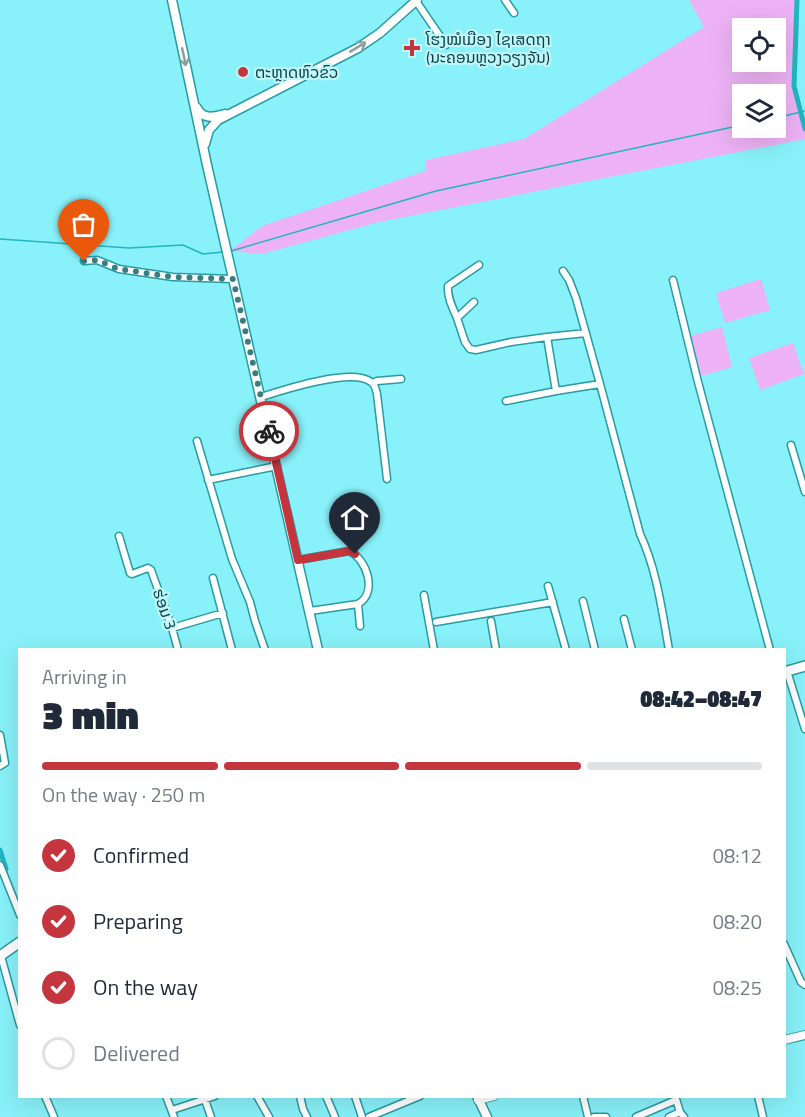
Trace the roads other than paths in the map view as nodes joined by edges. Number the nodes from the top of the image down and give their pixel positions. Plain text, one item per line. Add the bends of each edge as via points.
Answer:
1 (172, 0) edge
2 (505, 0) edge
3 (417, 1) edge
4 (514, 13) dead end
5 (446, 45) dead end
6 (192, 95) junction
7 (231, 112) junction
8 (207, 165) junction
9 (84, 261) dead end
10 (479, 265) dead end
11 (563, 270) dead end
12 (233, 279) junction
13 (673, 280) dead end
14 (474, 302) dead end
15 (457, 318) junction
16 (586, 333) junction
17 (547, 338) junction
18 (401, 379) dead end
19 (373, 383) junction
20 (600, 384) junction
21 (556, 391) junction
22 (261, 397) junction
23 (506, 401) dead end
24 (197, 441) dead end
25 (791, 445) dead end
26 (277, 466) junction
27 (387, 479) dead end
28 (208, 480) junction
29 (805, 492) edge
30 (119, 536) dead end
31 (298, 560) junction
32 (213, 578) dead end
33 (548, 586) dead end
34 (424, 595) dead end
35 (583, 600) dead end
36 (553, 602) junction
37 (358, 604) junction
38 (310, 611) junction
39 (223, 612) junction
40 (624, 618) dead end
41 (491, 621) dead end
42 (436, 622) dead end
43 (360, 626) dead end
44 (172, 628) junction
45 (177, 648) edge
46 (232, 648) edge
47 (264, 648) edge
48 (318, 648) edge
49 (434, 648) edge
50 (496, 648) edge
51 (565, 648) edge
52 (595, 648) edge
53 (632, 648) edge
54 (669, 648) edge
55 (769, 648) edge
56 (805, 667) edge
57 (786, 671) edge
58 (805, 729) edge
59 (0, 735) edge
60 (0, 766) edge
61 (0, 865) edge
62 (2, 882) edge
63 (18, 911) edge
64 (18, 943) edge
65 (786, 948) edge
66 (0, 956) edge
67 (805, 985) edge
68 (18, 1018) edge
69 (804, 1036) edge
70 (786, 1040) edge
71 (46, 1098) edge
72 (167, 1098) edge
73 (210, 1098) edge
74 (258, 1098) edge
75 (301, 1098) edge
76 (327, 1098) edge
77 (356, 1098) edge
78 (416, 1098) edge
79 (478, 1098) edge
80 (583, 1098) edge
81 (676, 1098) edge
82 (758, 1098) edge
83 (205, 1100) junction
84 (173, 1113) edge
85 (682, 1114) edge
86 (54, 1117) edge
87 (211, 1117) edge
88 (269, 1117) edge
89 (307, 1117) edge
90 (335, 1117) edge
91 (362, 1117) edge
92 (369, 1117) edge
93 (487, 1117) edge
94 (588, 1117) edge
95 (594, 1117) edge
96 (606, 1117) edge
97 (636, 1117) edge
98 (669, 1117) edge
99 (763, 1117) edge

1 -> 6 main road
2 - 4 street
3 - 5 street
7 -> 3 main road via 358,48
6 - 7 main road via 204,116
6 - 8 main road
7 - 8 main road via 207,134
8 - 12 main road
9 - 12 street via 97,260 118,269 173,277
10 - 15 street via 448,286
11 - 16 street
12 - 22 main road
13 - 55 street
14 - 15 street
15 - 17 street via 470,349
16 - 17 street
16 - 20 street
17 - 21 street
18 - 19 street
19 - 22 street via 350,377 331,379
19 - 27 street
20 - 21 street
20 - 54 street via 640,534 649,553
21 - 23 street
22 - 26 main road
24 - 28 street
25 - 29 street
26 - 28 street
26 - 31 main road
28 - 47 street
30 - 44 street, ຮ່ອມ 3 via 130,573 151,570
31 - 37 street via 350,551 355,554 366,570 369,586 367,597
31 - 38 main road
32 - 39 street
33 - 36 street
34 - 49 street
35 - 52 street
36 - 42 street
36 - 51 street
37 - 38 street
37 - 43 street
38 - 48 main road
39 - 44 street
39 - 46 street
40 - 53 street
41 - 50 street
44 - 45 street, ຮ່ອມ 3
56 - 57 main road
57 - 58 street
59 - 60 street via 5,763
61 - 62 street
62 - 63 street
64 - 66 main road
65 - 67 street
66 - 68 street
69 - 70 street
71 - 86 street
72 - 84 street
73 - 83 street
74 - 88 street
75 - 89 street
76 - 90 street
77 - 91 street
78 - 92 street
79 - 93 main road
80 - 94 street
81 - 85 street
81 - 97 street
82 - 99 street
83 - 84 street
83 - 87 street
85 - 98 street
95 - 96 street

